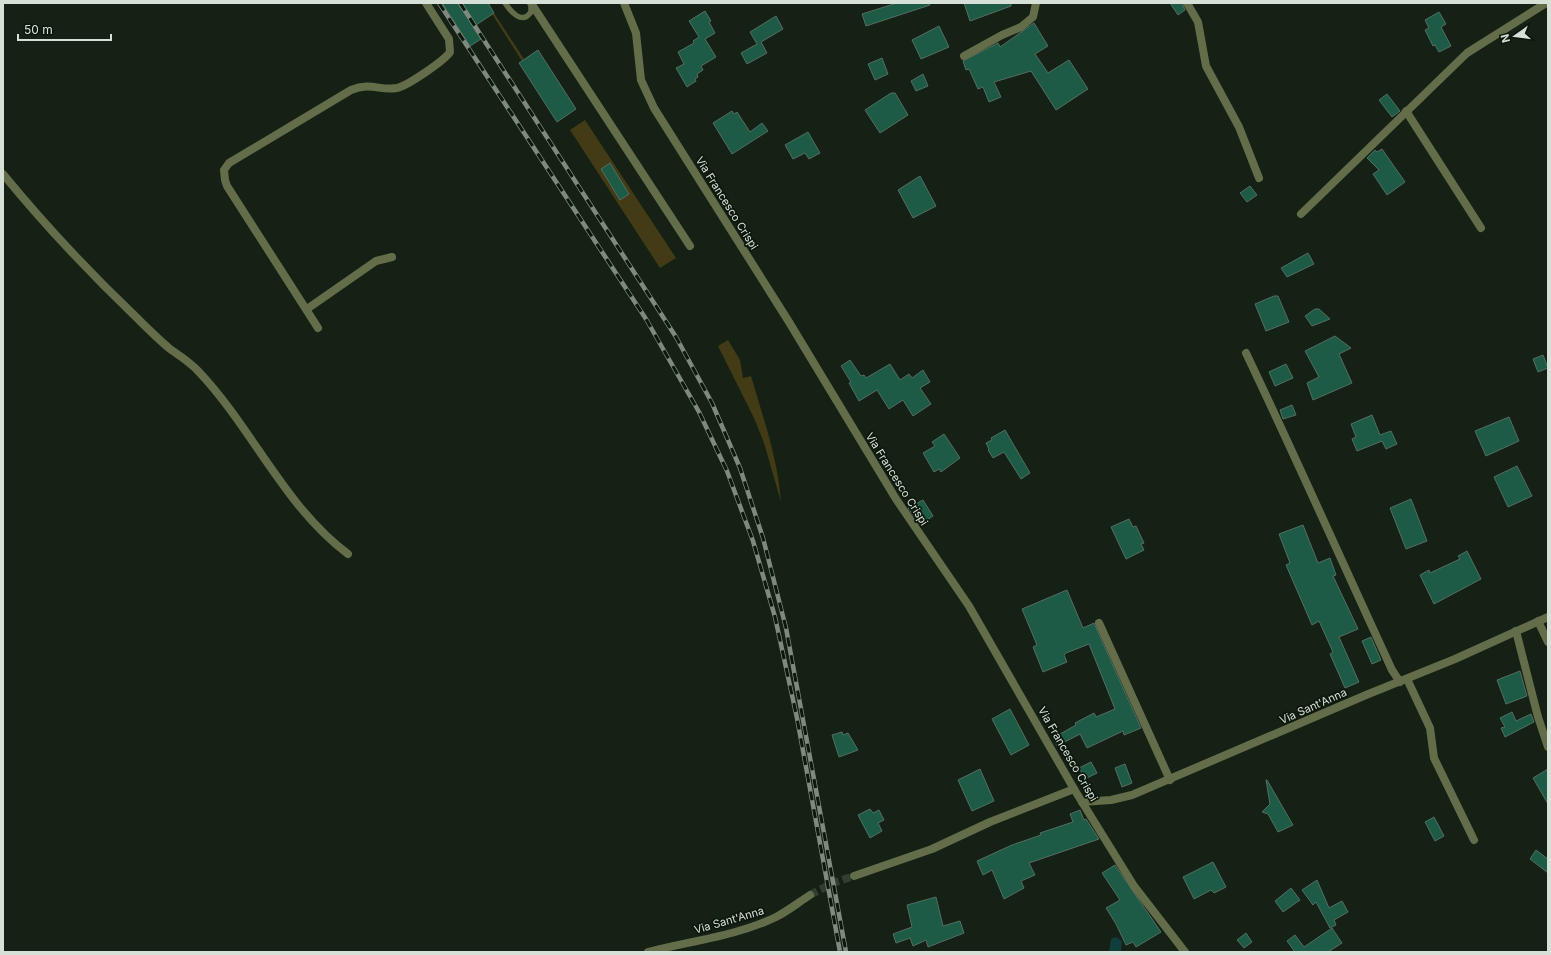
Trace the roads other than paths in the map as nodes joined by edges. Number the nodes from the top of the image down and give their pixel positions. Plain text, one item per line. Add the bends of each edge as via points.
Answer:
1 (426, 3) edge
2 (505, 3) edge
3 (531, 3) edge
4 (624, 3) edge
5 (1036, 3) edge
6 (1187, 3) edge
7 (1546, 3) edge
8 (964, 56) dead end
9 (1406, 111) junction
10 (3, 174) edge
11 (1259, 178) dead end
12 (1301, 214) dead end
13 (1481, 228) dead end
14 (690, 246) dead end
15 (392, 257) dead end
16 (307, 309) junction
17 (318, 328) dead end
18 (1246, 353) dead end
19 (348, 554) dead end
20 (1548, 617) edge
21 (1538, 621) junction
22 (1099, 622) dead end
23 (1516, 631) junction
24 (1548, 642) edge
25 (1403, 680) junction
26 (1548, 747) edge
27 (1170, 780) junction
28 (1074, 789) junction
29 (1082, 802) junction
30 (1474, 840) dead end
31 (854, 876) tunnel mouth
32 (810, 895) tunnel mouth
33 (648, 952) edge
34 (1184, 952) edge

1 - 16 street via 449,40 450,52 442,61 399,87 367,85 351,90 229,163 224,170 227,186
2 - 3 lane via 514,14 522,18 531,12
3 - 14 street
4 - 28 street, Via Francesco Crispi via 636,33 641,80 654,108 789,322 896,499 972,610
5 - 8 street via 1033,17 1021,27
6 - 11 street via 1198,22 1206,66 1240,127
7 - 9 street via 1467,53
9 - 12 street
9 - 13 street
10 - 19 street via 45,225 134,315 169,348 198,370 229,406 292,498 316,526
15 - 16 street via 376,261
16 - 17 street
18 - 25 street via 1308,482 1318,510 1392,670
20 - 21 street, Via Sant'Anna
21 - 23 street, Via Sant'Anna
21 - 24 street
22 - 27 street
23 - 25 street, Via Sant'Anna
23 - 26 street
25 - 27 street, Via Sant'Anna
25 - 30 street via 1430,728 1434,758
27 - 29 street, Via Sant'Anna via 1125,797
28 - 29 street, Via Francesco Crispi
28 - 31 street via 990,822 932,849
29 - 34 street, Via Francesco Crispi via 1134,886
32 - 33 street, Via Sant'Anna via 763,922 718,936

